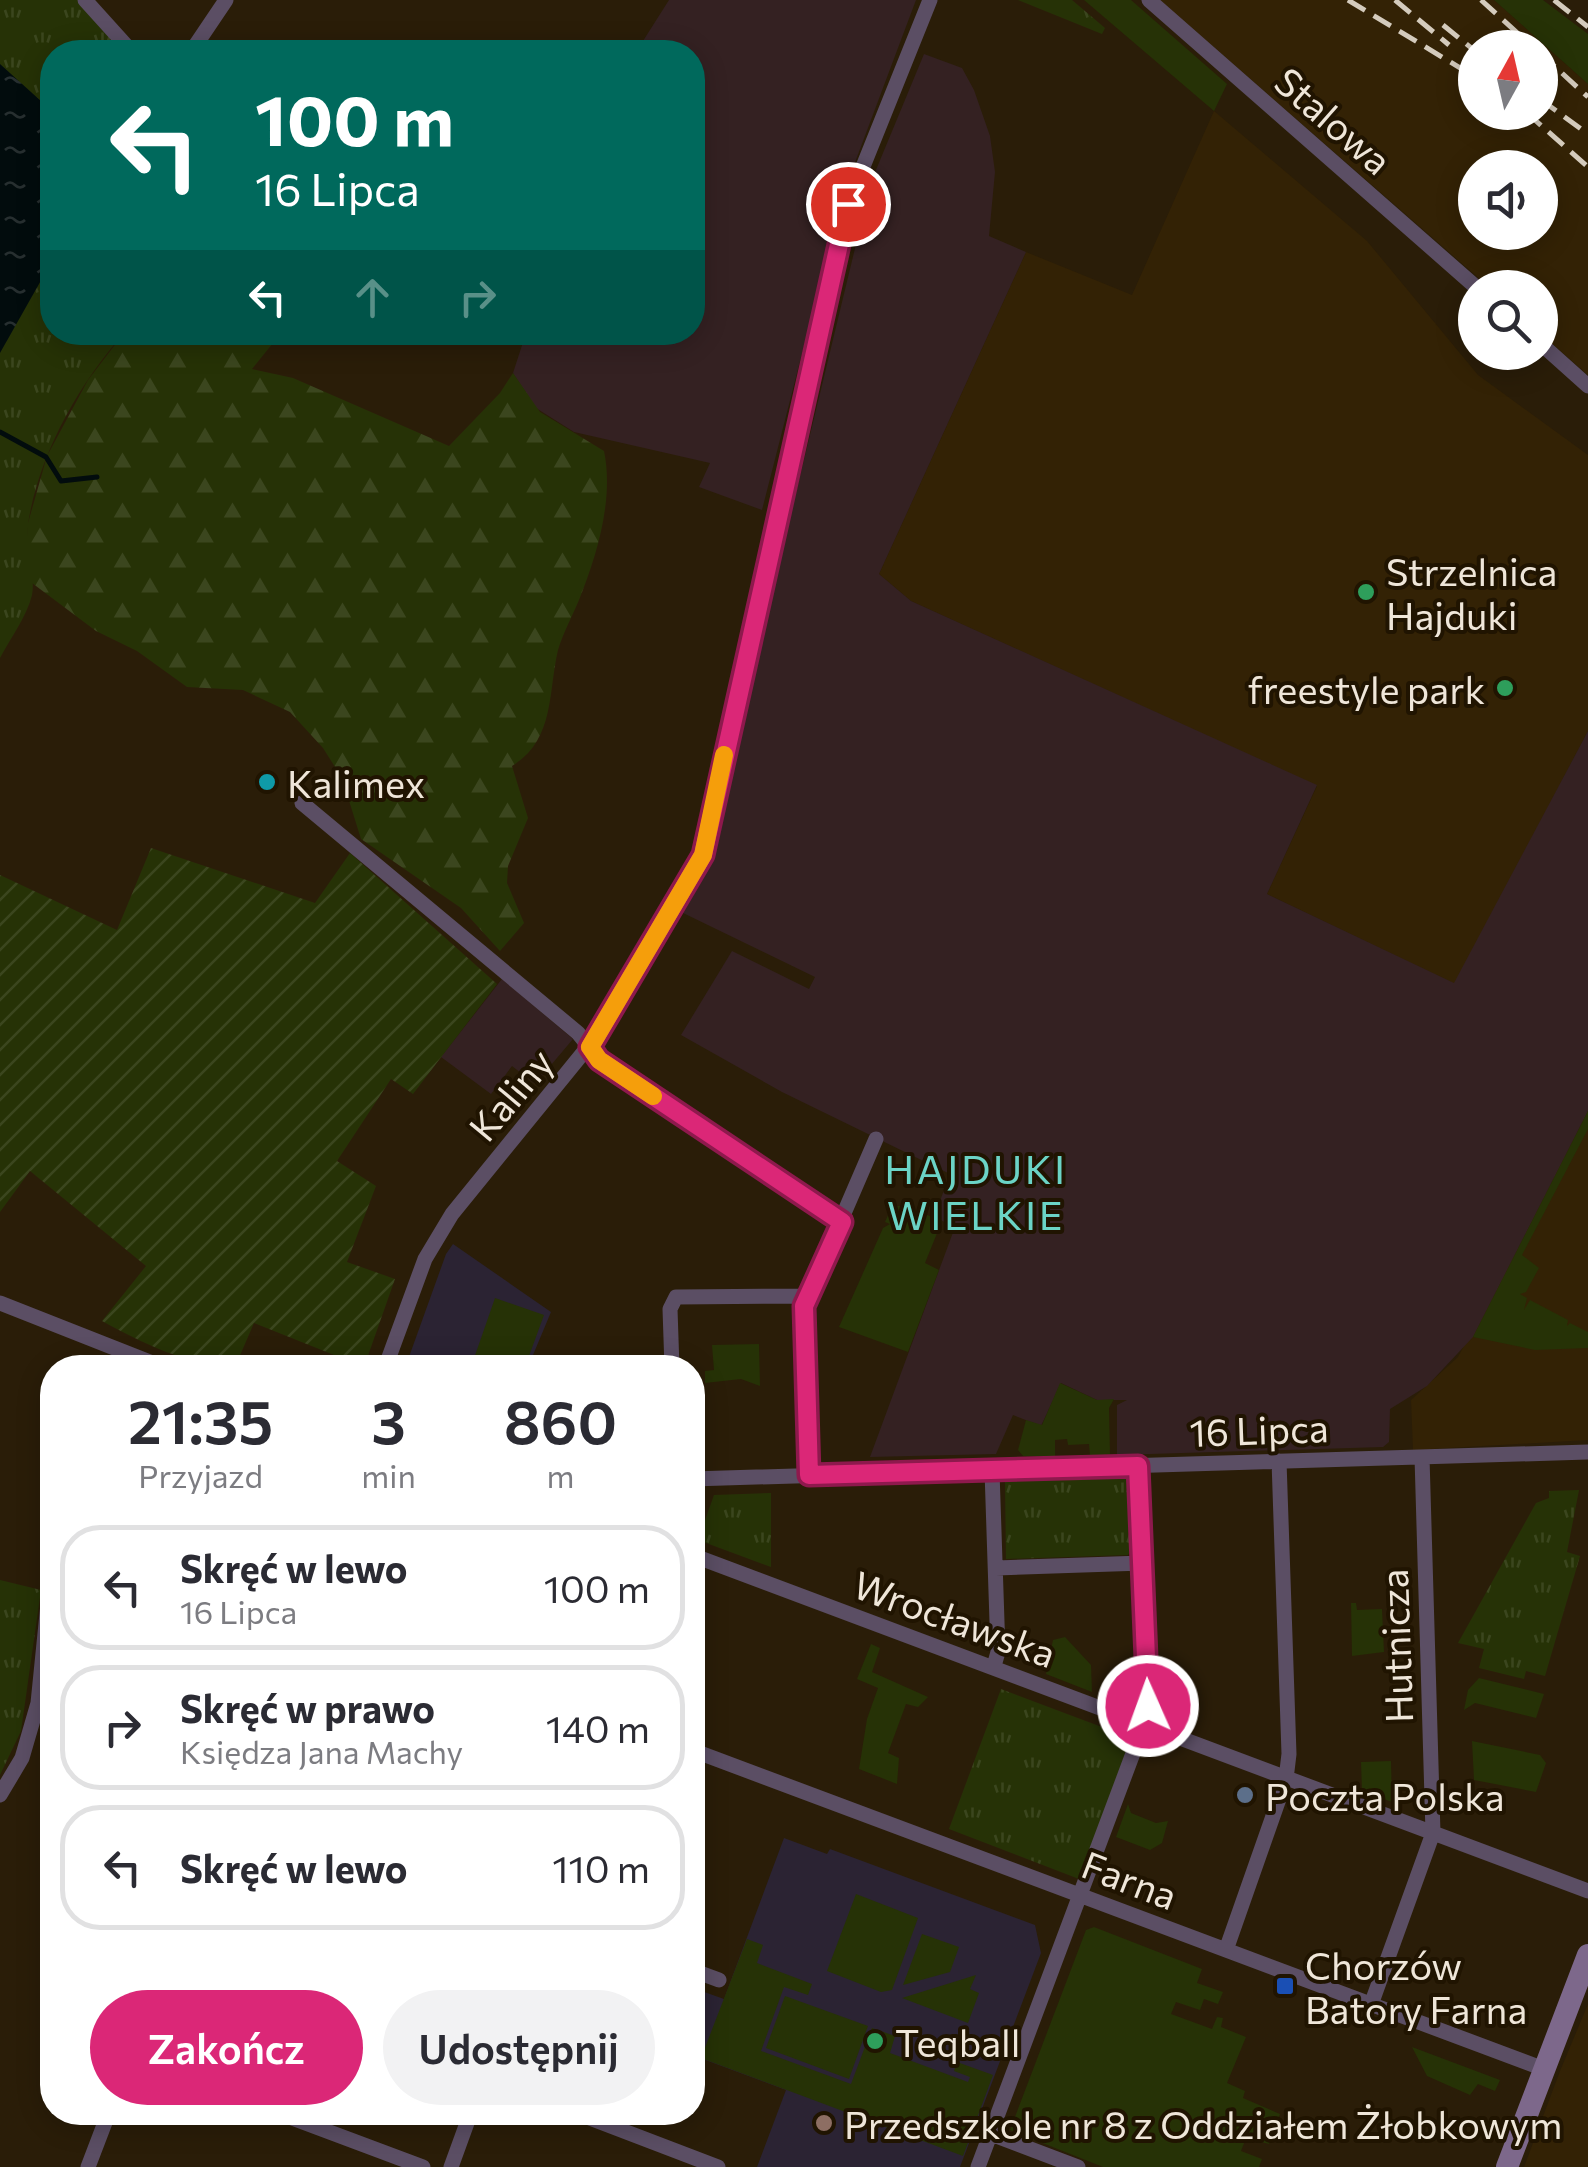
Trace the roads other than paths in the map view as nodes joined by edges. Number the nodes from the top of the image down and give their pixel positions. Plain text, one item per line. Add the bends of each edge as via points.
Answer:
1 (85, 0) edge
2 (226, 0) edge
3 (930, 0) edge
4 (1149, 0) edge
5 (121, 40) edge
6 (199, 40) edge
7 (1458, 272) edge
8 (1558, 359) edge
9 (1588, 386) edge
10 (302, 803) dead end
11 (590, 1047) junction
12 (876, 1140) dead end
13 (842, 1222) junction
14 (806, 1296) junction
15 (0, 1302) edge
16 (113, 1355) edge
17 (391, 1355) edge
18 (672, 1355) edge
19 (1588, 1452) edge
20 (1422, 1456) junction
21 (1279, 1460) junction
22 (1138, 1466) junction
23 (992, 1471) junction
24 (809, 1475) junction
25 (705, 1482) edge
26 (705, 1559) edge
27 (1142, 1563) junction
28 (996, 1568) junction
29 (994, 1666) junction
30 (40, 1684) edge
31 (1144, 1724) junction
32 (705, 1755) edge
33 (1286, 1778) junction
34 (0, 1796) edge
35 (1433, 1833) junction
36 (1588, 1891) edge
37 (1081, 1895) junction
38 (1226, 1950) junction
39 (1588, 1955) edge
40 (705, 1975) edge
41 (719, 1980) dead end
42 (1372, 2002) junction
43 (1544, 2069) junction
44 (104, 2125) edge
45 (311, 2125) edge
46 (466, 2125) edge
47 (608, 2125) edge
48 (991, 2134) junction
49 (88, 2167) edge
50 (423, 2167) edge
51 (451, 2167) edge
52 (718, 2167) edge
53 (978, 2167) edge
54 (1078, 2167) edge
55 (1506, 2167) edge

1 - 5 street
2 - 6 street
3 - 11 street, Kaliny via 848,204 703,855
4 - 7 street, Stalowa
8 - 9 street
10 - 11 street
11 - 13 street via 599,1060
11 - 17 street, Kaliny via 452,1214 425,1259
12 - 13 street
13 - 14 street
14 - 18 street via 674,1300
14 - 24 street
15 - 16 street
19 - 20 street, 16 Lipca
20 - 21 street, 16 Lipca
20 - 35 street, Hutnicza
21 - 22 street, 16 Lipca
21 - 33 street
22 - 23 street, 16 Lipca
22 - 27 street
23 - 24 street, 16 Lipca
23 - 28 street
24 - 25 street, 16 Lipca
26 - 29 street, Wrocławska
27 - 28 street
27 - 31 street
28 - 29 street
29 - 31 street, Wrocławska
30 - 34 street via 22,1758
31 - 33 street, Wrocławska
31 - 37 street
32 - 37 street, Farna
33 - 35 street, Wrocławska
33 - 38 street
35 - 36 street, Wrocławska
35 - 42 street, Hutnicza
37 - 38 street, Farna
37 - 48 street
38 - 42 street, Farna
39 - 43 street
40 - 41 street
42 - 43 street, Farna
43 - 55 street
44 - 49 street
45 - 50 street
46 - 51 street
47 - 52 street
48 - 53 street
48 - 54 street

